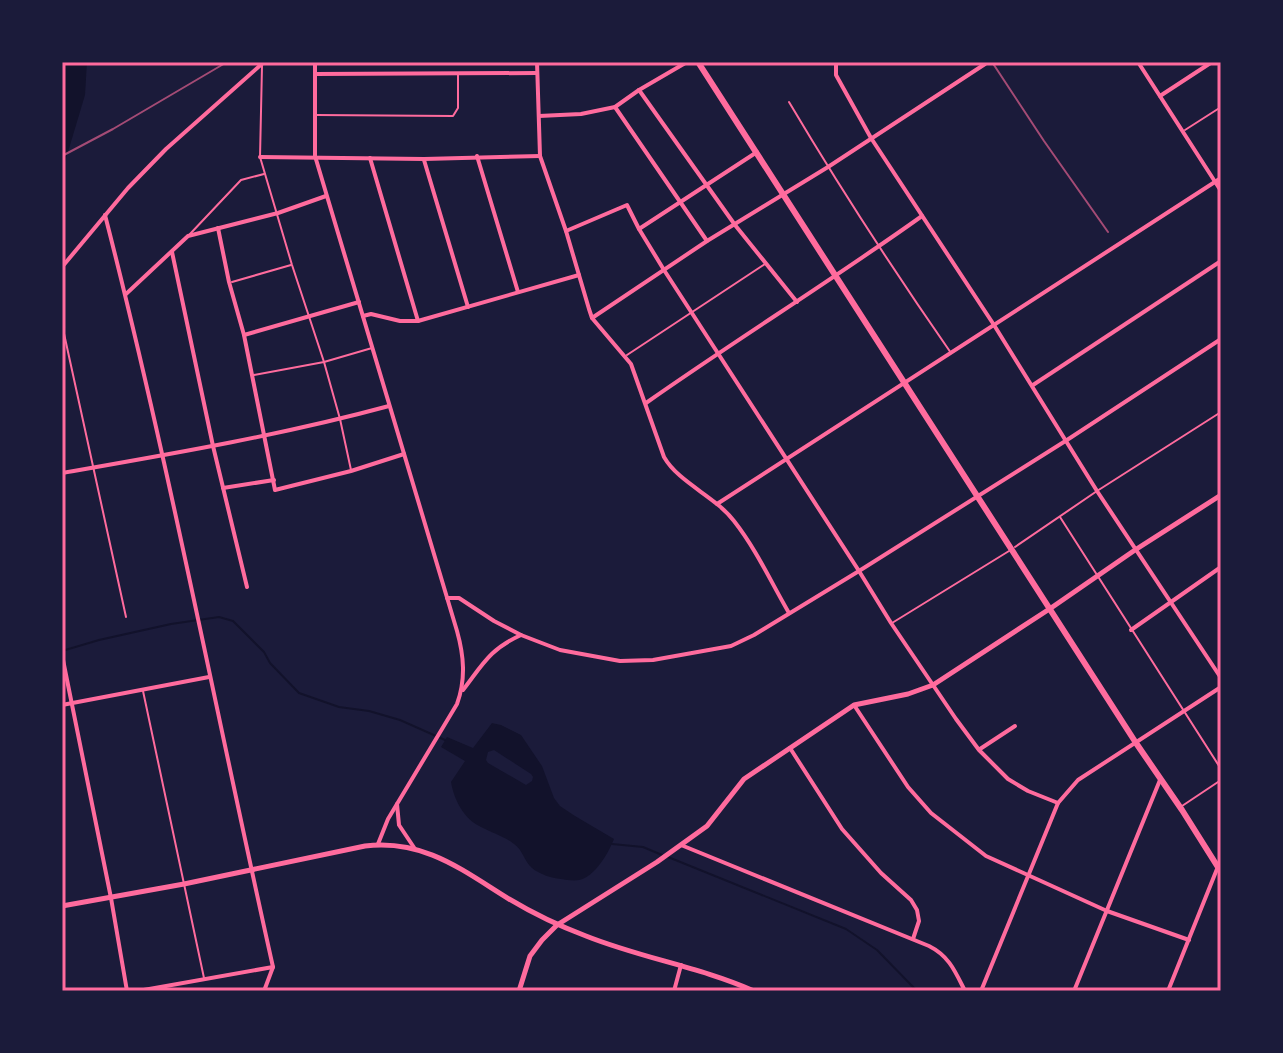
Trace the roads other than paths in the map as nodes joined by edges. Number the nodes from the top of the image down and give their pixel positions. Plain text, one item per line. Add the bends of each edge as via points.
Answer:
1 (315, 62) edge
2 (537, 62) edge
3 (687, 62) edge
4 (698, 62) edge
5 (836, 62) edge
6 (1138, 62) edge
7 (1212, 62) edge
8 (263, 63) edge
9 (984, 63) edge
10 (458, 73) junction
11 (536, 73) junction
12 (315, 74) junction
13 (639, 90) junction
14 (1160, 96) junction
15 (789, 102) dead end
16 (615, 107) junction
17 (1221, 107) edge
18 (315, 115) junction
19 (539, 116) junction
20 (1184, 131) junction
21 (871, 138) junction
22 (757, 152) junction
23 (315, 156) junction
24 (477, 156) junction
25 (540, 156) junction
26 (260, 157) junction
27 (370, 158) junction
28 (424, 159) junction
29 (828, 167) junction
30 (265, 174) junction
31 (1221, 178) edge
32 (1215, 182) junction
33 (707, 184) junction
34 (1221, 191) edge
35 (784, 195) junction
36 (326, 196) junction
37 (680, 202) junction
38 (278, 213) junction
39 (105, 215) junction
40 (922, 215) junction
41 (735, 225) junction
42 (218, 228) junction
43 (639, 229) junction
44 (566, 231) junction
45 (188, 236) junction
46 (707, 241) junction
47 (878, 247) junction
48 (172, 252) junction
49 (1221, 261) edge
50 (766, 263) junction
51 (292, 265) junction
52 (62, 267) edge
53 (664, 270) junction
54 (579, 275) junction
55 (835, 275) junction
56 (229, 282) junction
57 (518, 292) junction
58 (126, 294) junction
59 (359, 302) junction
60 (797, 302) junction
61 (468, 307) junction
62 (693, 313) junction
63 (363, 316) junction
64 (309, 318) junction
65 (592, 318) junction
66 (418, 321) junction
67 (994, 325) junction
68 (63, 328) edge
69 (244, 335) junction
70 (1221, 339) edge
71 (372, 348) junction
72 (718, 352) junction
73 (951, 353) junction
74 (626, 356) junction
75 (324, 362) junction
76 (253, 375) junction
77 (906, 383) junction
78 (1032, 386) junction
79 (646, 403) junction
80 (389, 405) junction
81 (1221, 412) edge
82 (340, 419) junction
83 (263, 435) junction
84 (1067, 440) junction
85 (213, 446) junction
86 (404, 454) junction
87 (162, 456) junction
88 (787, 460) junction
89 (93, 468) junction
90 (351, 471) junction
91 (62, 473) edge
92 (274, 480) junction
93 (223, 488) junction
94 (1097, 491) junction
95 (1221, 495) edge
96 (978, 496) junction
97 (717, 504) junction
98 (1059, 516) junction
99 (1012, 549) junction
100 (1135, 550) junction
101 (1221, 567) edge
102 (859, 571) junction
103 (1096, 577) junction
104 (247, 587) dead end
105 (447, 598) junction
106 (1171, 601) junction
107 (1051, 608) junction
108 (790, 613) junction
109 (126, 617) dead end
110 (891, 623) junction
111 (1131, 630) junction
112 (521, 635) junction
113 (63, 658) edge
114 (209, 677) junction
115 (1221, 678) edge
116 (933, 685) junction
117 (1221, 687) edge
118 (143, 689) junction
119 (462, 690) junction
120 (71, 704) junction
121 (62, 705) edge
122 (854, 705) junction
123 (1184, 711) junction
124 (1015, 726) dead end
125 (1136, 743) junction
126 (790, 748) junction
127 (979, 750) junction
128 (1221, 769) edge
129 (1160, 780) junction
130 (1221, 780) edge
131 (1058, 803) junction
132 (397, 804) junction
133 (1180, 807) junction
134 (378, 844) junction
135 (681, 845) junction
136 (415, 849) junction
137 (251, 869) junction
138 (1220, 869) edge
139 (1028, 876) junction
140 (184, 884) junction
141 (111, 898) junction
142 (62, 906) edge
143 (1107, 911) junction
144 (557, 925) junction
145 (913, 939) junction
146 (1189, 940) junction
147 (681, 965) junction
148 (273, 967) junction
149 (204, 979) junction
150 (127, 991) edge
151 (138, 991) edge
152 (264, 991) edge
153 (519, 991) edge
154 (674, 991) edge
155 (754, 991) edge
156 (965, 991) edge
157 (981, 991) edge
158 (1074, 991) edge
159 (1168, 991) edge

1 - 12 street
2 - 11 street
3 - 13 street
4 - 22 main road
5 - 21 street via 836,75
6 - 14 street
7 - 14 street
8 - 26 lane
8 - 39 street via 166,149
9 - 21 street
10 - 11 street
10 - 12 street
10 - 18 lane via 458,108 453,116
11 - 19 street
12 - 18 street
13 - 16 street
13 - 33 street
14 - 20 street
15 - 29 lane
16 - 19 street
16 - 37 street
17 - 20 lane
18 - 23 street
19 - 25 street
20 - 32 street
21 - 29 street
21 - 40 street
22 - 33 street
22 - 35 main road
23 - 26 street
23 - 27 street
23 - 36 street
24 - 25 street
24 - 28 street
24 - 57 street
25 - 44 street
26 - 30 lane
27 - 28 street
27 - 66 street
28 - 61 street
29 - 35 street
29 - 47 lane
30 - 38 lane
30 - 45 lane via 241,180
31 - 32 street
32 - 34 street
32 - 67 street
33 - 37 street
33 - 41 street
35 - 41 street
35 - 55 main road
36 - 38 street
36 - 59 street
37 - 43 street
37 - 46 street
38 - 42 street
38 - 51 lane
39 - 52 street
39 - 58 street
40 - 47 street
40 - 67 street
41 - 46 street
41 - 50 street
42 - 45 street
42 - 56 street
43 - 44 street via 627,205
43 - 53 street
44 - 54 street
45 - 48 street
46 - 53 street
47 - 55 street
47 - 73 lane
48 - 58 street
48 - 85 street
49 - 78 street
50 - 60 street
50 - 62 lane
51 - 56 lane
51 - 64 lane
53 - 62 street
53 - 65 street
54 - 57 street
54 - 65 street
55 - 60 street
55 - 77 main road
56 - 69 street
57 - 61 street
58 - 87 street
59 - 63 street
59 - 64 street
60 - 72 street
61 - 66 street
62 - 72 street
62 - 74 lane
63 - 66 street
63 - 71 street
64 - 69 street
64 - 75 lane
65 - 74 street
67 - 73 street
67 - 78 street
68 - 89 lane
69 - 76 street
70 - 84 street
71 - 75 lane
71 - 80 street
72 - 79 street
72 - 88 street
73 - 77 street
74 - 79 street
75 - 76 lane
75 - 82 lane
76 - 83 street
77 - 88 street
77 - 96 main road
78 - 84 street
79 - 97 street via 669,466
80 - 82 street
80 - 86 street
81 - 94 lane
82 - 83 street
82 - 90 lane
83 - 85 street
83 - 92 street
84 - 94 street
84 - 96 street
85 - 87 street
85 - 93 street
86 - 90 street
86 - 105 street
87 - 89 street
87 - 114 street
88 - 97 street
88 - 102 street
89 - 91 street
89 - 109 lane
90 - 92 street via 275,490
92 - 93 street
93 - 104 street
94 - 98 lane
94 - 100 street
95 - 100 street
96 - 99 main road
96 - 102 street
97 - 108 street via 734,521
98 - 99 lane
98 - 103 lane
99 - 107 main road
99 - 110 lane
100 - 103 street
100 - 106 street
101 - 106 street
102 - 108 street
102 - 110 street
103 - 107 street
103 - 111 lane
105 - 112 street via 459,598
105 - 119 street via 462,648
106 - 111 street
106 - 115 street
107 - 116 street
107 - 125 main road
108 - 112 street via 731,646 653,660 620,661 560,650
110 - 116 street
111 - 123 lane
112 - 119 street via 490,654
113 - 120 street
114 - 118 street
114 - 137 street
116 - 122 street
116 - 127 street
117 - 123 street
118 - 120 street
118 - 140 lane
119 - 132 street
120 - 121 street
120 - 141 street
122 - 126 street
122 - 139 street via 931,813 986,856
123 - 125 street
123 - 128 lane
124 - 127 street
125 - 129 main road
125 - 131 street via 1078,780
126 - 135 street via 744,779 707,826
126 - 145 street via 842,829 911,900 919,921
127 - 131 street via 1008,779
129 - 133 main road
129 - 143 street
130 - 133 lane
131 - 139 street
132 - 134 street
132 - 136 street via 399,825
133 - 138 main road
134 - 136 street
134 - 137 street
135 - 144 street
135 - 145 street
136 - 144 street via 452,863
137 - 140 street
137 - 148 street
138 - 146 street
139 - 143 street
139 - 157 street
140 - 141 street
140 - 149 lane
141 - 142 street
141 - 150 street
143 - 146 street
143 - 158 street
144 - 147 street
144 - 153 street via 530,956
145 - 156 street via 941,953
146 - 159 street
147 - 154 street
147 - 155 street
148 - 149 street
148 - 152 street
149 - 151 street

